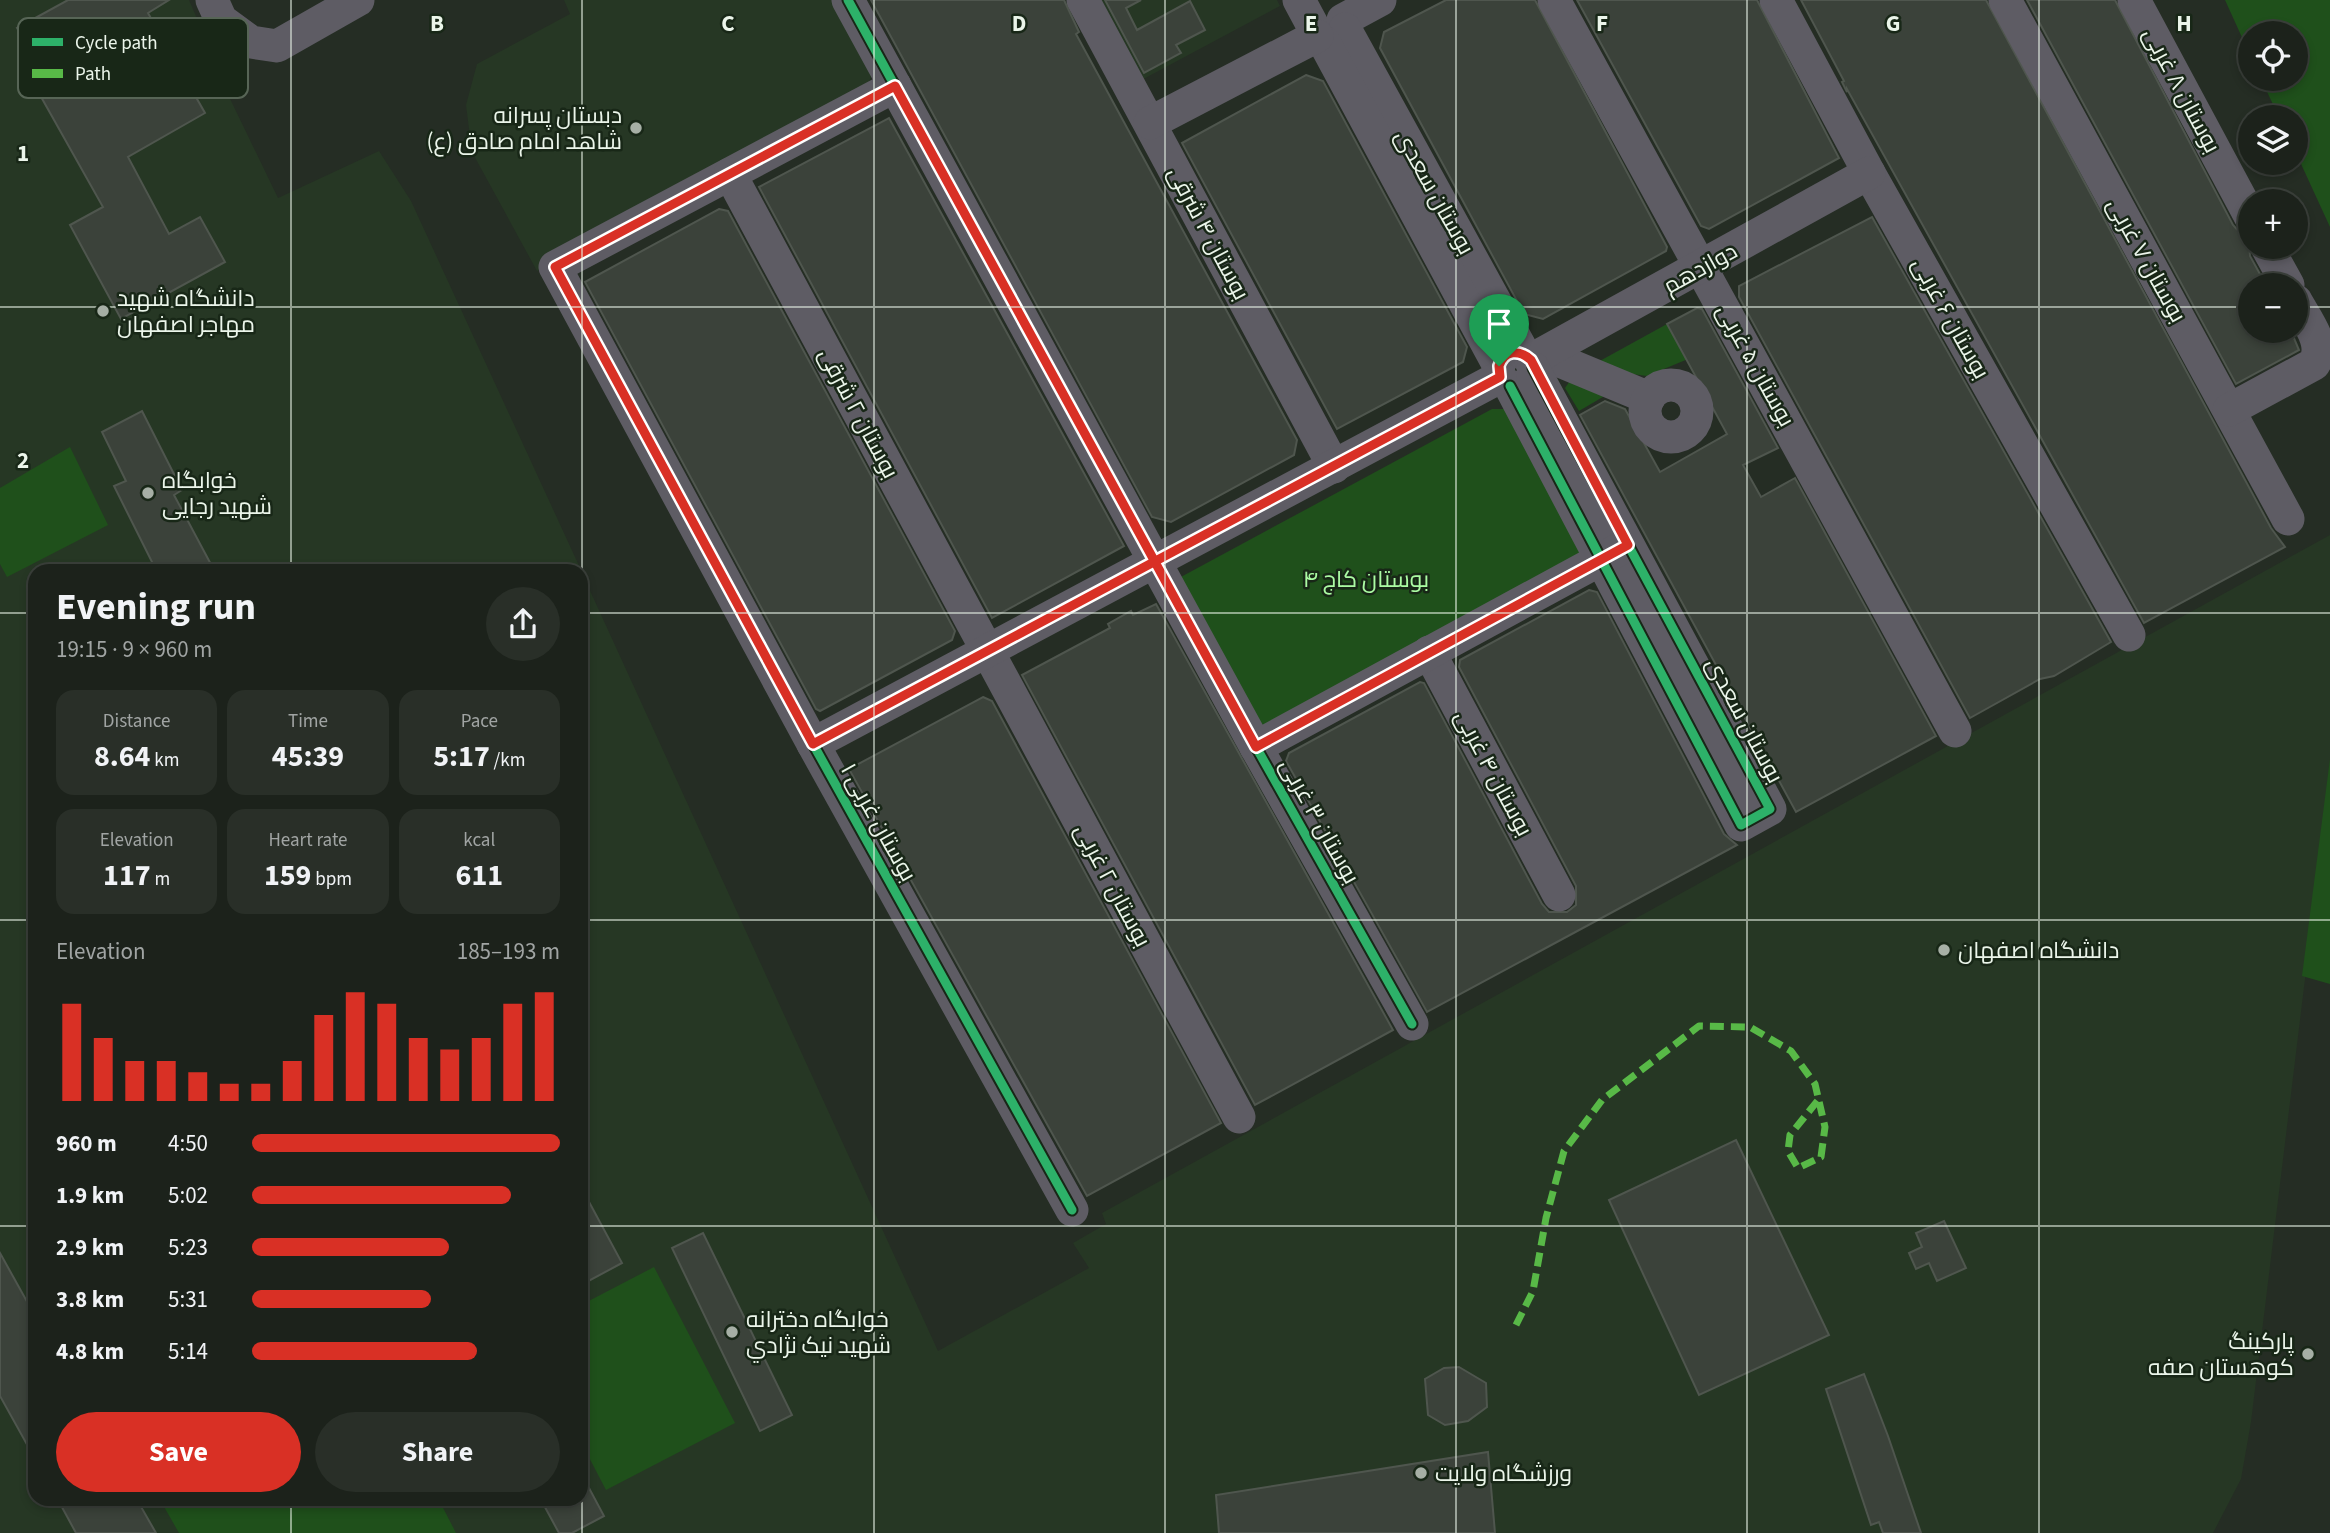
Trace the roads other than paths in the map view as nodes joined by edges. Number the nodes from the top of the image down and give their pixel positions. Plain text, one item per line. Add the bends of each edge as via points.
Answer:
1 (212, 0) edge
2 (358, 0) edge
3 (848, 0) edge
4 (1083, 0) edge
5 (1380, 0) edge
6 (1554, 0) edge
7 (1776, 0) edge
8 (2005, 0) edge
9 (2134, 0) edge
10 (325, 9) edge
11 (220, 18) edge
12 (1326, 21) edge
13 (248, 41) edge
14 (895, 86) junction
15 (1150, 123) junction
16 (1869, 173) junction
17 (730, 174) junction
18 (2238, 194) edge
19 (1702, 267) junction
20 (2308, 323) edge
21 (1520, 366) junction
22 (1648, 398) dead end
23 (2229, 410) junction
24 (1334, 467) junction
25 (2288, 519) dead end
26 (1615, 552) junction
27 (1157, 562) junction
28 (2129, 635) dead end
29 (987, 652) junction
30 (1429, 652) junction
31 (1955, 731) dead end
32 (813, 744) junction
33 (1256, 747) junction
34 (1559, 895) dead end
35 (1412, 1024) dead end
36 (1239, 1117) dead end
37 (1072, 1210) dead end

1 - 11 street
2 - 10 street
3 - 14 street, بوستان ۳ غربی
4 - 15 street, بوستان ۴ شرقی
5 - 12 street
6 - 19 street, بوستان ۵ غربی
7 - 16 street, بوستان ۶ غربی
8 - 23 street, بوستان ۷ غربی
9 - 18 street, بوستان ۸ غربی
10 - 13 street via 277,46
12 - 15 street
12 - 21 street, بوستان سعدی
14 - 17 street
14 - 27 street, بوستان ۳ غربی
15 - 24 street, بوستان ۴ شرقی
16 - 19 street, دوازدهم
16 - 28 street, بوستان ۶ غربی
17 - 29 street, بوستان ۲ شرقی
17 - 32 street, بوستان غربی ۱ via 555,267
19 - 21 street, دوازدهم
19 - 31 street, بوستان ۵ غربی
20 - 23 street via 2319,344 2320,355 2314,364
21 - 22 street
21 - 24 street, دوازدهم
21 - 26 street, بوستان سعدی
23 - 25 street, بوستان ۷ غربی
24 - 27 street, دوازدهم
26 - 26 street, بوستان سعدی via 1741,825 1770,809
26 - 30 street
27 - 29 street, دوازدهم
27 - 33 street, بوستان ۳ غربی
29 - 32 street, دوازدهم
29 - 36 street, بوستان ۲ غربی
30 - 33 street
30 - 34 street, بوستان ۴ غربی
32 - 37 street, بوستان غربی ۱
33 - 35 street, بوستان ۳ غربی

